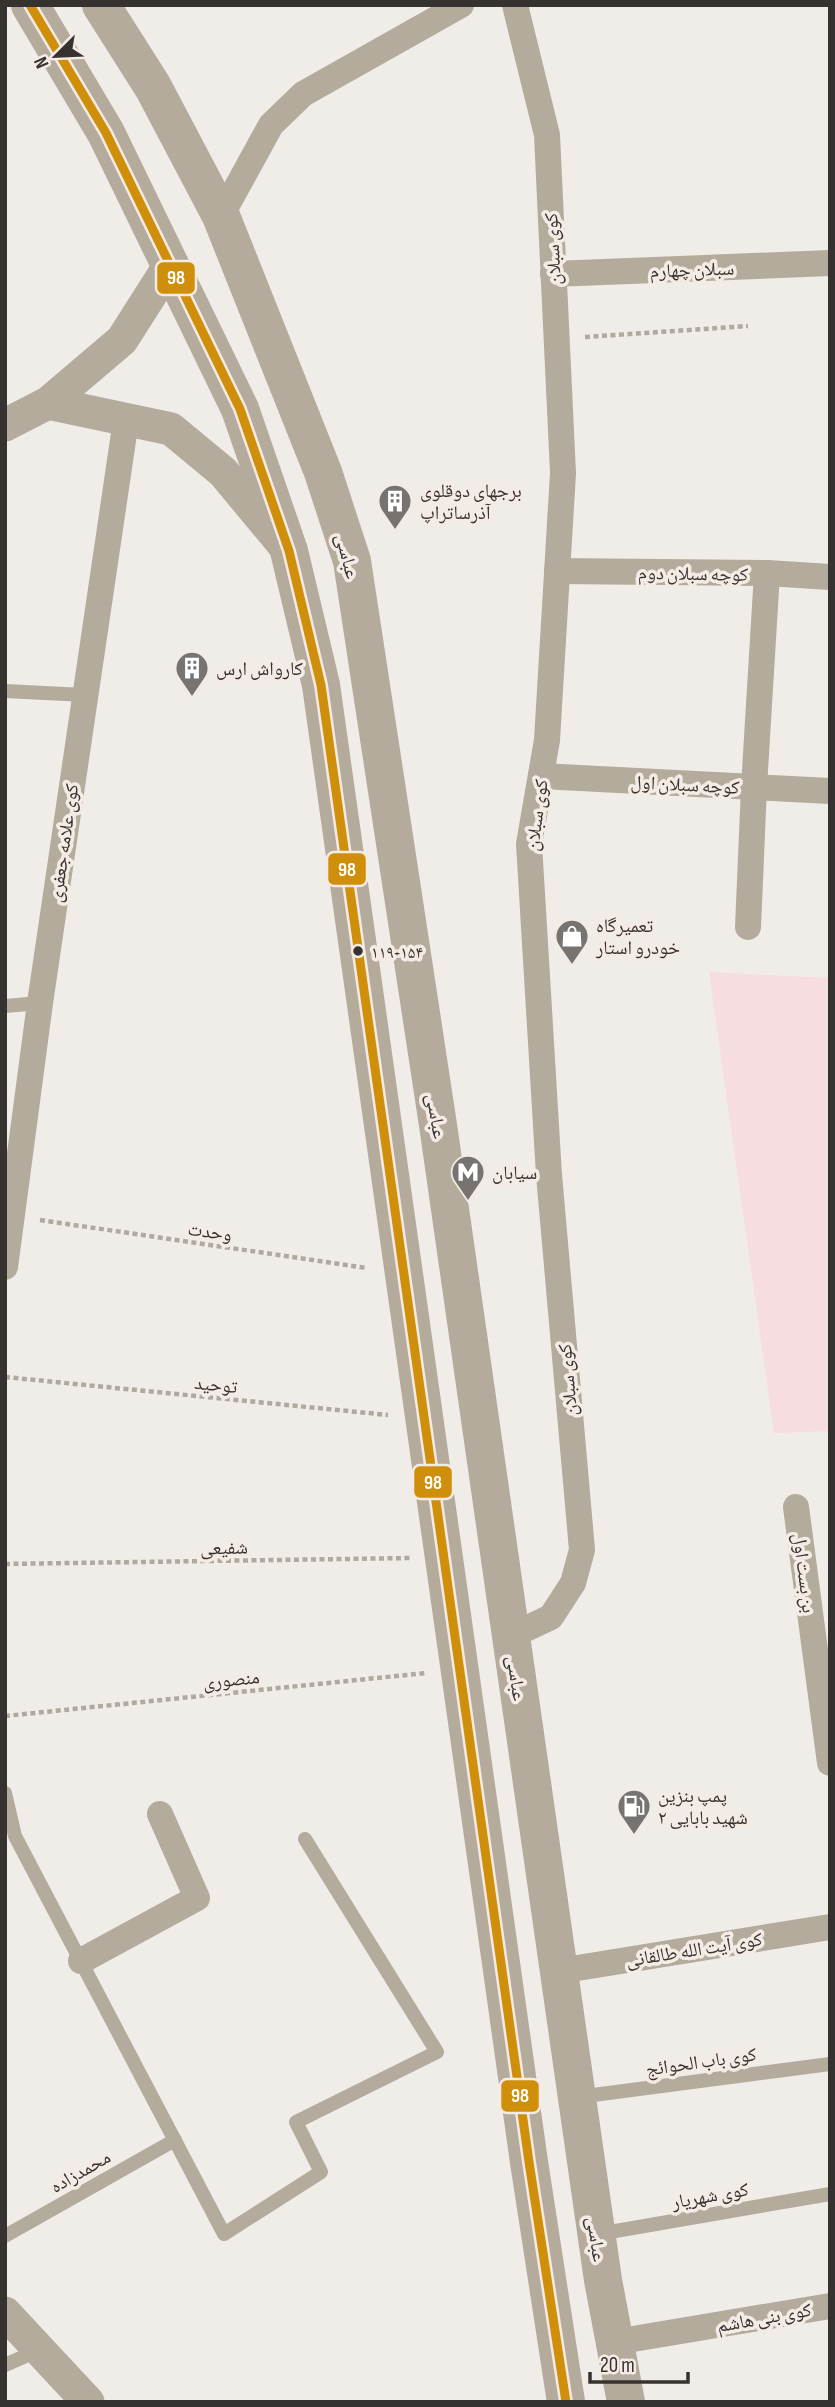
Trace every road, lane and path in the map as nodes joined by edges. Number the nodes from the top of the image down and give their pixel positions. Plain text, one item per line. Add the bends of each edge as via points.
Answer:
1 (30, 5) edge
2 (101, 5) edge
3 (461, 5) edge
4 (515, 5) edge
5 (221, 216) junction
6 (171, 263) junction
7 (830, 263) edge
8 (554, 274) junction
9 (748, 326) dead end
10 (556, 338) junction
11 (48, 403) junction
12 (126, 420) junction
13 (5, 425) edge
14 (289, 551) junction
15 (557, 571) junction
16 (767, 573) junction
17 (830, 577) edge
18 (5, 691) edge
19 (85, 695) junction
20 (541, 776) junction
21 (754, 787) junction
22 (830, 791) edge
23 (748, 927) dead end
24 (40, 1003) junction
25 (5, 1006) edge
26 (15, 1120) edge
27 (439, 1125) junction
28 (384, 1132) junction
29 (12, 1216) junction
30 (5, 1268) edge
31 (404, 1273) junction
32 (5, 1377) edge
33 (424, 1418) junction
34 (796, 1507) dead end
35 (444, 1558) junction
36 (5, 1564) edge
37 (511, 1636) junction
38 (460, 1669) junction
39 (5, 1716) edge
40 (830, 1763) edge
41 (5, 1793) edge
42 (160, 1814) dead end
43 (305, 1839) dead end
44 (830, 1927) edge
45 (81, 1961) junction
46 (559, 1971) junction
47 (830, 2064) edge
48 (577, 2097) junction
49 (175, 2140) junction
50 (585, 2158) junction
51 (529, 2162) junction
52 (830, 2194) edge
53 (597, 2234) junction
54 (5, 2236) edge
55 (830, 2306) edge
56 (5, 2313) edge
57 (615, 2342) junction
58 (40, 2350) junction
59 (5, 2365) edge
60 (88, 2402) edge
61 (566, 2402) edge
62 (626, 2402) edge

1 - 6 main road via 106,133
2 - 5 main road, عباسى via 153,87
3 - 5 street via 303,94 271,125
4 - 8 street, کوی سبلان via 547,135
5 - 27 main road, عباسى via 323,472 352,562
6 - 11 street via 122,340
6 - 14 main road via 240,409
7 - 8 street, سبلان چهارم
8 - 10 street, کوی سبلان
9 - 10 path
10 - 15 street, کوی سبلان via 563,473
11 - 12 street
11 - 13 street
12 - 14 street via 172,429 223,472
12 - 19 street, کوی علامه جعفری
14 - 28 main road via 321,685
15 - 16 street, کوچه سبلان دوم
15 - 20 street, کوی سبلان
16 - 17 street, کوچه سبلان دوم
16 - 21 street
18 - 19 lane
19 - 24 street, کوی علامه جعفری
20 - 21 street, کوچه سبلان اول
20 - 37 street, کوی سبلان via 529,844 549,1175 582,1550 573,1583 551,1617
21 - 22 street, کوچه سبلان اول
21 - 23 street
24 - 25 lane
24 - 26 street, کوی علامه جعفری
26 - 29 street, کوی علامه جعفری
27 - 28 main road
27 - 37 main road, عباسى
28 - 31 main road
29 - 30 street, کوی علامه جعفری
29 - 31 path, وحدت
31 - 33 main road
32 - 33 path, توحید
33 - 35 main road
34 - 40 street, بن بست اول
35 - 36 path, شفیعی
35 - 38 main road
37 - 46 main road, عباسى
38 - 39 path, منصوری
38 - 51 main road
41 - 45 lane via 15,1836
42 - 45 street via 197,1898
43 - 49 lane via 436,2052 296,2122 321,2172 224,2234
44 - 46 street, کوی آیت الله طالقانی
45 - 49 lane
46 - 48 main road, عباسى
47 - 48 lane, کوی باب الحوائج
48 - 50 main road, عباسى
49 - 54 lane, محمدزاده
50 - 51 main road
50 - 53 main road, عباسى
51 - 61 main road
52 - 53 lane, کوی شهریار
53 - 57 main road, عباسى
55 - 57 street, کوی بنی هاشم
56 - 58 street
57 - 62 main road, عباسى
58 - 59 lane
58 - 60 street

